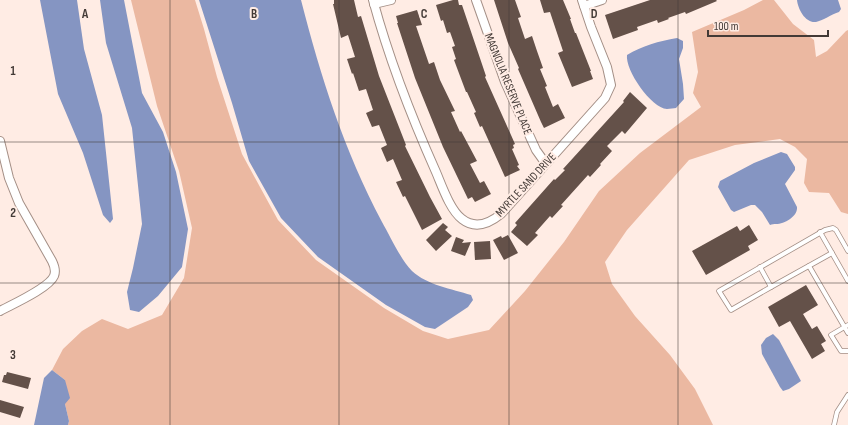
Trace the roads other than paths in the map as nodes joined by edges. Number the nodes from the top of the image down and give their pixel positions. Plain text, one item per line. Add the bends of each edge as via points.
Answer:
1 (391, 0) edge
2 (476, 0) edge
3 (602, 0) edge
4 (374, 2) edge
5 (583, 3) edge
6 (0, 141) edge
7 (546, 164) junction
8 (820, 232) junction
9 (848, 251) edge
10 (832, 253) junction
11 (809, 266) junction
12 (760, 267) junction
13 (848, 281) edge
14 (771, 287) junction
15 (0, 311) edge
16 (846, 326) edge
17 (848, 333) edge
18 (848, 351) edge
19 (848, 394) edge
20 (834, 425) edge

1 - 4 street
2 - 7 street, MAGNOLIA RESERVE PLACE via 505,82 536,150
3 - 5 street
4 - 7 street, MYRTLE SAND DRIVE via 413,121 445,193 462,220 472,224 490,222 501,214
5 - 7 street, MYRTLE SAND DRIVE via 607,67 611,85 605,98
6 - 15 street via 9,178 19,203 54,267 54,275 48,285
8 - 9 lane via 833,228 836,230
8 - 10 lane
8 - 12 lane
10 - 11 lane
10 - 13 lane
11 - 14 lane
11 - 16 lane
12 - 14 lane
12 - 14 lane via 719,291 731,310
16 - 17 lane
16 - 18 lane via 830,335 841,351
19 - 20 lane via 837,412

